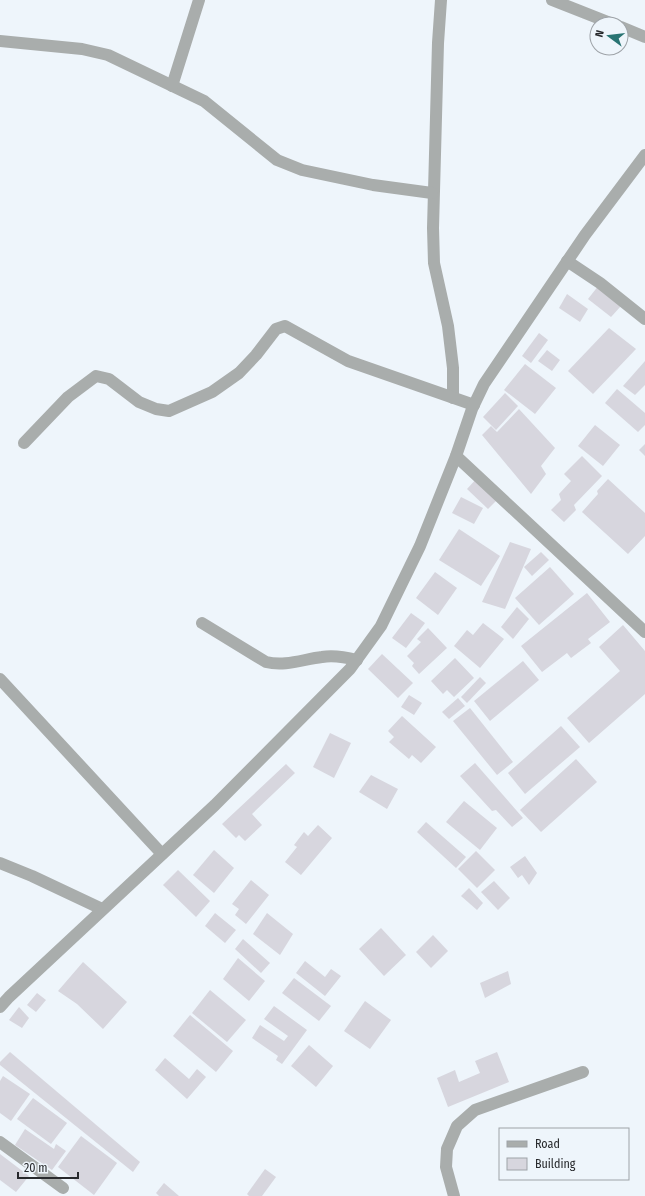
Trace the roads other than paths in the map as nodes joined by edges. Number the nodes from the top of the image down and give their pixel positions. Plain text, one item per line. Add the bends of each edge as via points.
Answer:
1 (200, 0) edge
2 (441, 0) edge
3 (552, 0) edge
4 (593, 16) edge
5 (629, 30) edge
6 (645, 37) edge
7 (0, 41) edge
8 (172, 86) junction
9 (645, 156) edge
10 (432, 193) junction
11 (567, 261) junction
12 (645, 319) edge
13 (453, 398) junction
14 (474, 404) junction
15 (24, 443) dead end
16 (456, 456) junction
17 (202, 622) dead end
18 (645, 632) edge
19 (357, 660) junction
20 (0, 679) edge
21 (162, 854) junction
22 (0, 863) edge
23 (102, 909) junction
24 (0, 1007) edge
25 (583, 1072) dead end
26 (0, 1142) edge
27 (63, 1188) dead end
28 (454, 1196) edge

1 - 8 street
2 - 10 street
3 - 4 street
5 - 6 street
7 - 8 street via 82,49 108,55
8 - 10 street via 204,101 277,160 302,170 373,185
9 - 11 street
10 - 13 street via 434,263 454,368
11 - 12 street
11 - 14 street via 484,384
13 - 14 street
13 - 15 street via 348,361 284,326 276,329 239,373 212,392 170,411 156,410 139,402 109,379 96,376 68,397
14 - 16 street
16 - 18 street
16 - 19 street via 420,546 384,619
17 - 19 street via 266,662 285,663 324,656
19 - 21 street via 215,805
20 - 21 street
21 - 23 street
22 - 23 street
23 - 24 street
25 - 28 street via 476,1110 457,1126 447,1149 446,1167
26 - 27 street

